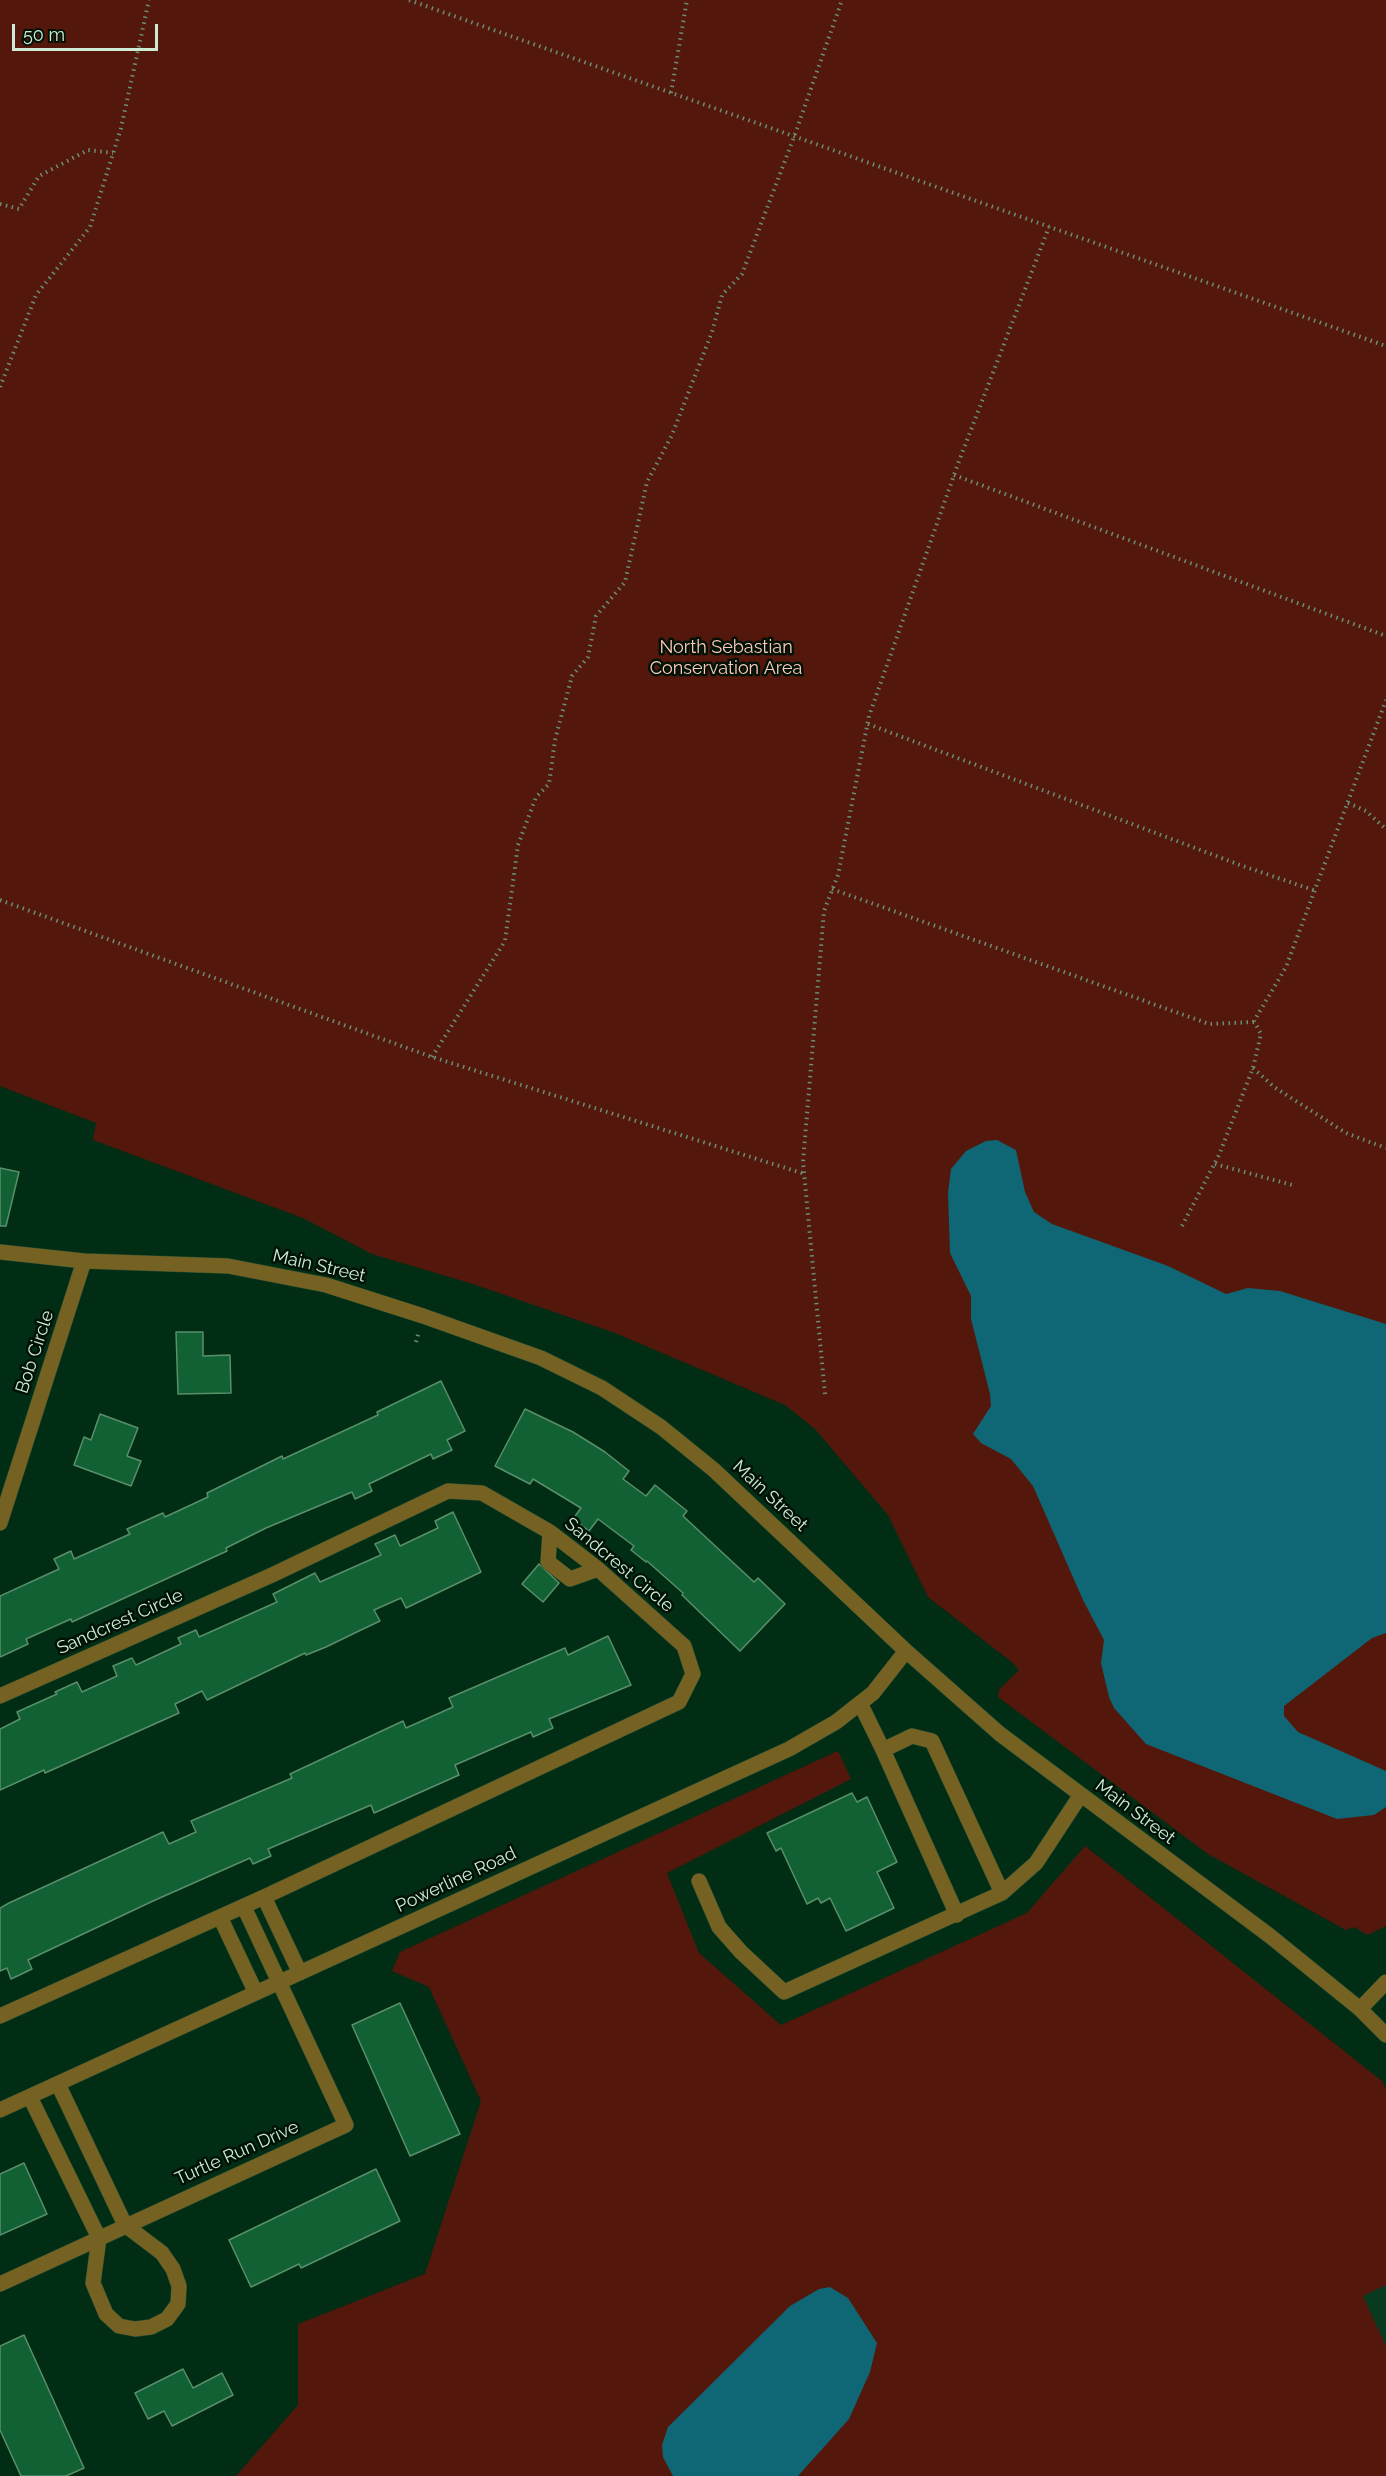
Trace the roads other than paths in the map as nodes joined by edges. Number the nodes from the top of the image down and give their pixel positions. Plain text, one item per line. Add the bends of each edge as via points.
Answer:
1 (0, 1252) edge
2 (84, 1261) junction
3 (0, 1523) edge
4 (550, 1532) junction
5 (598, 1569) junction
6 (906, 1652) junction
7 (0, 1696) edge
8 (860, 1703) junction
9 (883, 1750) junction
10 (1080, 1796) junction
11 (699, 1881) dead end
12 (1002, 1893) junction
13 (264, 1898) junction
14 (244, 1906) junction
15 (957, 1915) junction
16 (220, 1917) junction
17 (300, 1973) junction
18 (1386, 1982) edge
19 (279, 1983) junction
20 (256, 1993) junction
21 (1360, 2009) junction
22 (0, 2016) edge
23 (1386, 2035) edge
24 (58, 2084) junction
25 (30, 2097) junction
26 (0, 2110) edge
27 (125, 2225) junction
28 (99, 2238) junction
29 (0, 2284) edge

1 - 2 street, Main Street
2 - 3 street, Bob Circle
2 - 6 street, Main Street via 228,1266 326,1285 541,1358 602,1388 661,1427 714,1470
4 - 5 street, Sandcrest Circle
4 - 5 street via 548,1563 570,1578
4 - 7 street, Sandcrest Circle via 482,1493 448,1491 272,1575
5 - 13 street, Sandcrest Circle via 684,1646 693,1674 679,1702
6 - 8 street, Powerline Road
6 - 10 street, Main Street via 1000,1734
8 - 9 street
8 - 17 street, Powerline Road via 789,1749
9 - 12 street via 912,1737 932,1741
9 - 15 street
10 - 12 street via 1036,1863
10 - 21 street, Main Street via 1270,1936
11 - 15 street via 719,1927 784,1992
12 - 15 street
13 - 14 street, Sandcrest Circle
13 - 17 street
14 - 16 street, Sandcrest Circle
14 - 19 street
16 - 20 street
16 - 22 street, Sandcrest Circle
17 - 19 street, Powerline Road
18 - 21 street
19 - 20 street, Powerline Road
19 - 27 street, Turtle Run Drive via 346,2125
20 - 24 street, Powerline Road
21 - 23 street, Main Street
24 - 25 street, Powerline Road
24 - 27 street
25 - 26 street, Powerline Road
25 - 28 street
27 - 28 street, Turtle Run Drive
27 - 28 street via 162,2253 179,2286 178,2304 167,2319 151,2327 118,2326 106,2314 93,2283
28 - 29 street, Turtle Run Drive

